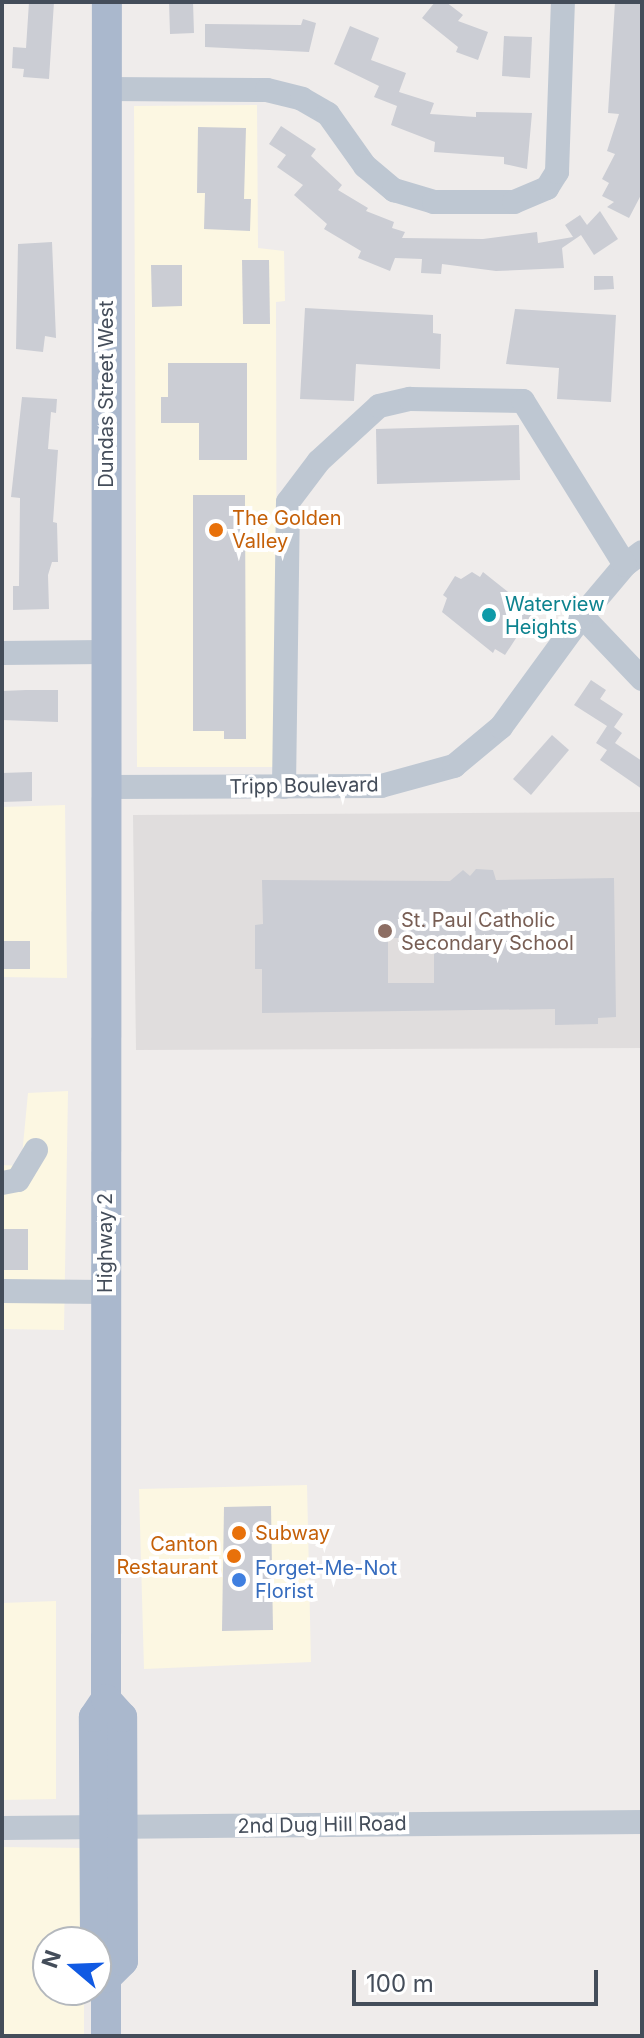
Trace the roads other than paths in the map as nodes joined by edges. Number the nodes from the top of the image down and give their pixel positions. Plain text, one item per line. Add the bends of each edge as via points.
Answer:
1 (107, 2) edge
2 (563, 2) edge
3 (107, 89) junction
4 (633, 558) edge
5 (582, 616) junction
6 (104, 652) junction
7 (2, 653) edge
8 (642, 679) edge
9 (105, 787) junction
10 (284, 787) junction
11 (36, 1150) dead end
12 (2, 1183) edge
13 (2, 1291) edge
14 (105, 1292) junction
15 (642, 1822) edge
16 (2, 1828) edge
17 (109, 1828) junction
18 (97, 1926) edge
19 (112, 1966) edge
20 (104, 2006) edge
21 (106, 2036) edge

1 - 3 main road, Dundas Street West
2 - 3 street via 557,172 547,188 514,202 434,202 394,190 365,166 328,114 302,99 267,90
3 - 6 main road, Dundas Street West
4 - 5 street, Tripp Boulevard
4 - 10 street via 523,401 410,399 379,406 319,461 288,502
5 - 8 street
5 - 10 street, Tripp Boulevard via 501,727 454,766 381,786
6 - 7 street
6 - 9 main road, Dundas Street West
9 - 10 street, Tripp Boulevard
9 - 14 main road, Highway 2
11 - 12 street via 18,1180
13 - 14 street
14 - 17 main road, Highway 2 via 106,1699 122,1717
15 - 17 street, 2nd Dug Hill Road
16 - 17 street, 2nd Dug Hill Road
17 - 18 main road, Highway 2
17 - 19 main road, Highway 2 via 123,1961
20 - 21 main road, Highway 2

